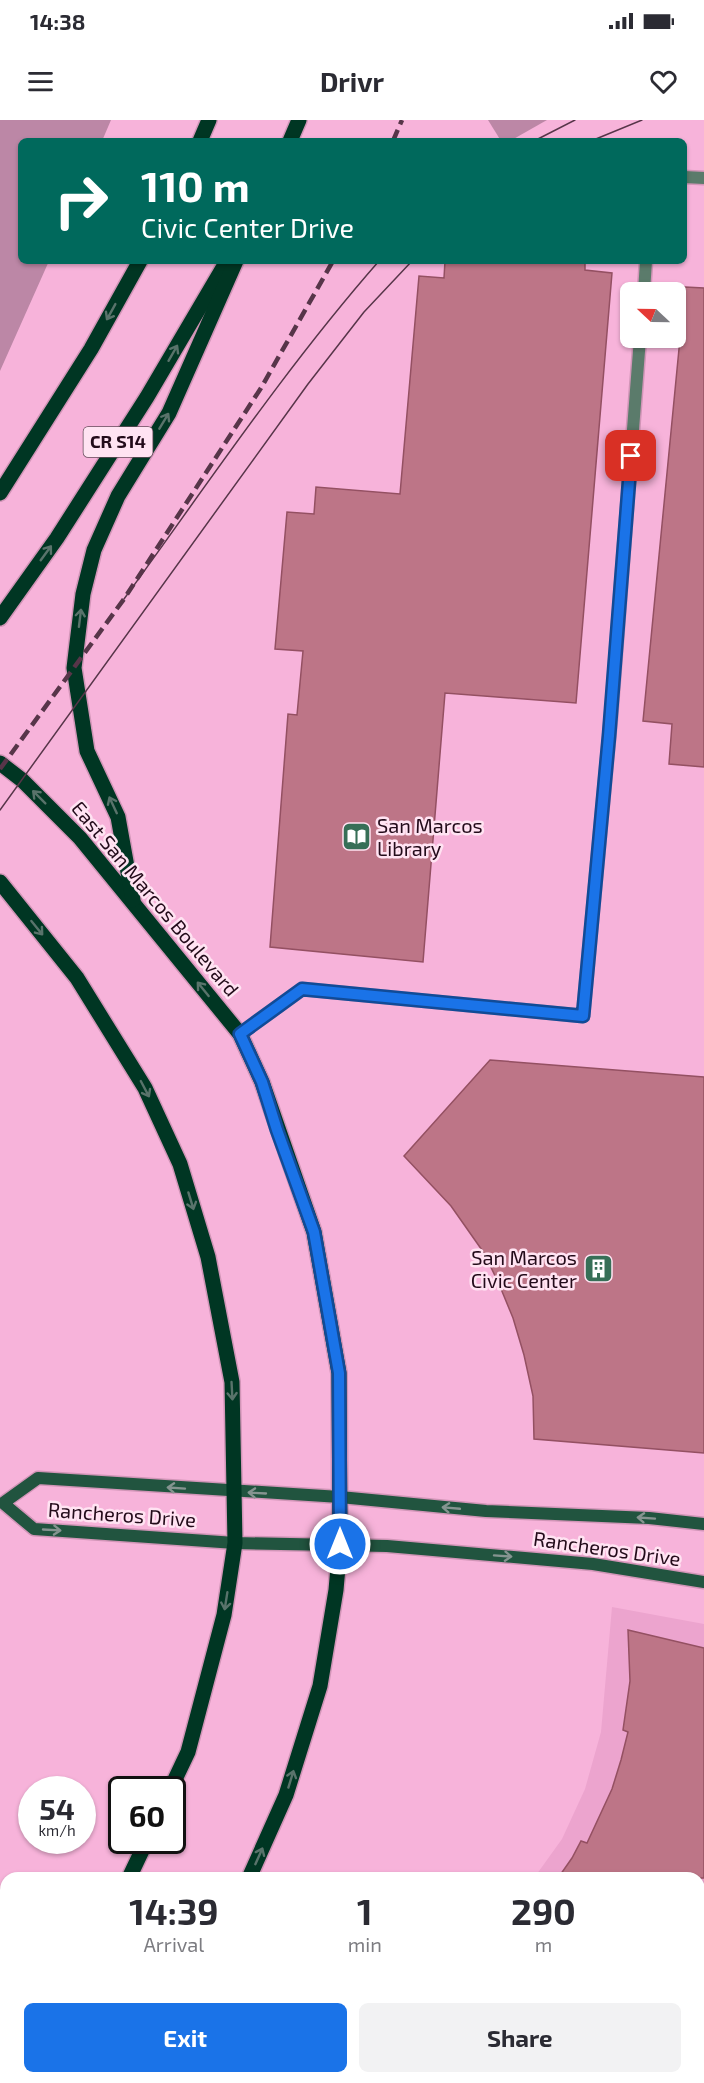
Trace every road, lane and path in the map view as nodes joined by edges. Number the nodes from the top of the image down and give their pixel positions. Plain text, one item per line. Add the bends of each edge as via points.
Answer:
1 (209, 120) edge
2 (299, 120) edge
3 (201, 138) edge
4 (291, 138) edge
5 (687, 177) edge
6 (704, 178) edge
7 (138, 264) edge
8 (225, 264) edge
9 (235, 264) edge
10 (646, 264) edge
11 (645, 282) edge
12 (639, 348) edge
13 (0, 493) edge
14 (0, 618) edge
15 (0, 763) edge
16 (0, 882) edge
17 (134, 903) junction
18 (240, 1034) junction
19 (234, 1492) junction
20 (340, 1497) junction
21 (704, 1524) edge
22 (235, 1543) junction
23 (340, 1544) junction
24 (704, 1582) edge
25 (177, 1776) edge
26 (140, 1854) edge
27 (132, 1872) edge
28 (252, 1872) edge

1 - 3 main road
2 - 4 main road
5 - 6 street
7 -> 13 main road via 91,349
14 -> 8 main road, CR S14 via 57,538 147,397
17 -> 9 main road via 118,817 87,751 74,668 83,594 94,549 118,496 169,413
10 - 11 street
12 - 18 street via 583,1016 302,989
17 -> 15 main road, East San Marcos Boulevard via 80,838
16 -> 19 main road via 77,978 145,1088 180,1164 208,1257 232,1382
18 -> 17 main road, East San Marcos Boulevard
18 - 20 main road, East San Marcos Boulevard via 262,1082 314,1232 339,1373
20 -> 19 main road, Rancheros Drive
19 - 22 main road
19 -> 22 main road, Rancheros Drive via 38,1478 3,1503 34,1529
21 -> 20 main road, Rancheros Drive via 486,1511
20 - 23 main road, East San Marcos Boulevard
22 - 23 main road, Rancheros Drive
22 -> 25 main road via 224,1615 188,1752
23 -> 24 main road, Rancheros Drive via 593,1564
28 -> 23 main road, East San Marcos Boulevard via 286,1795 320,1686
26 - 27 main road

